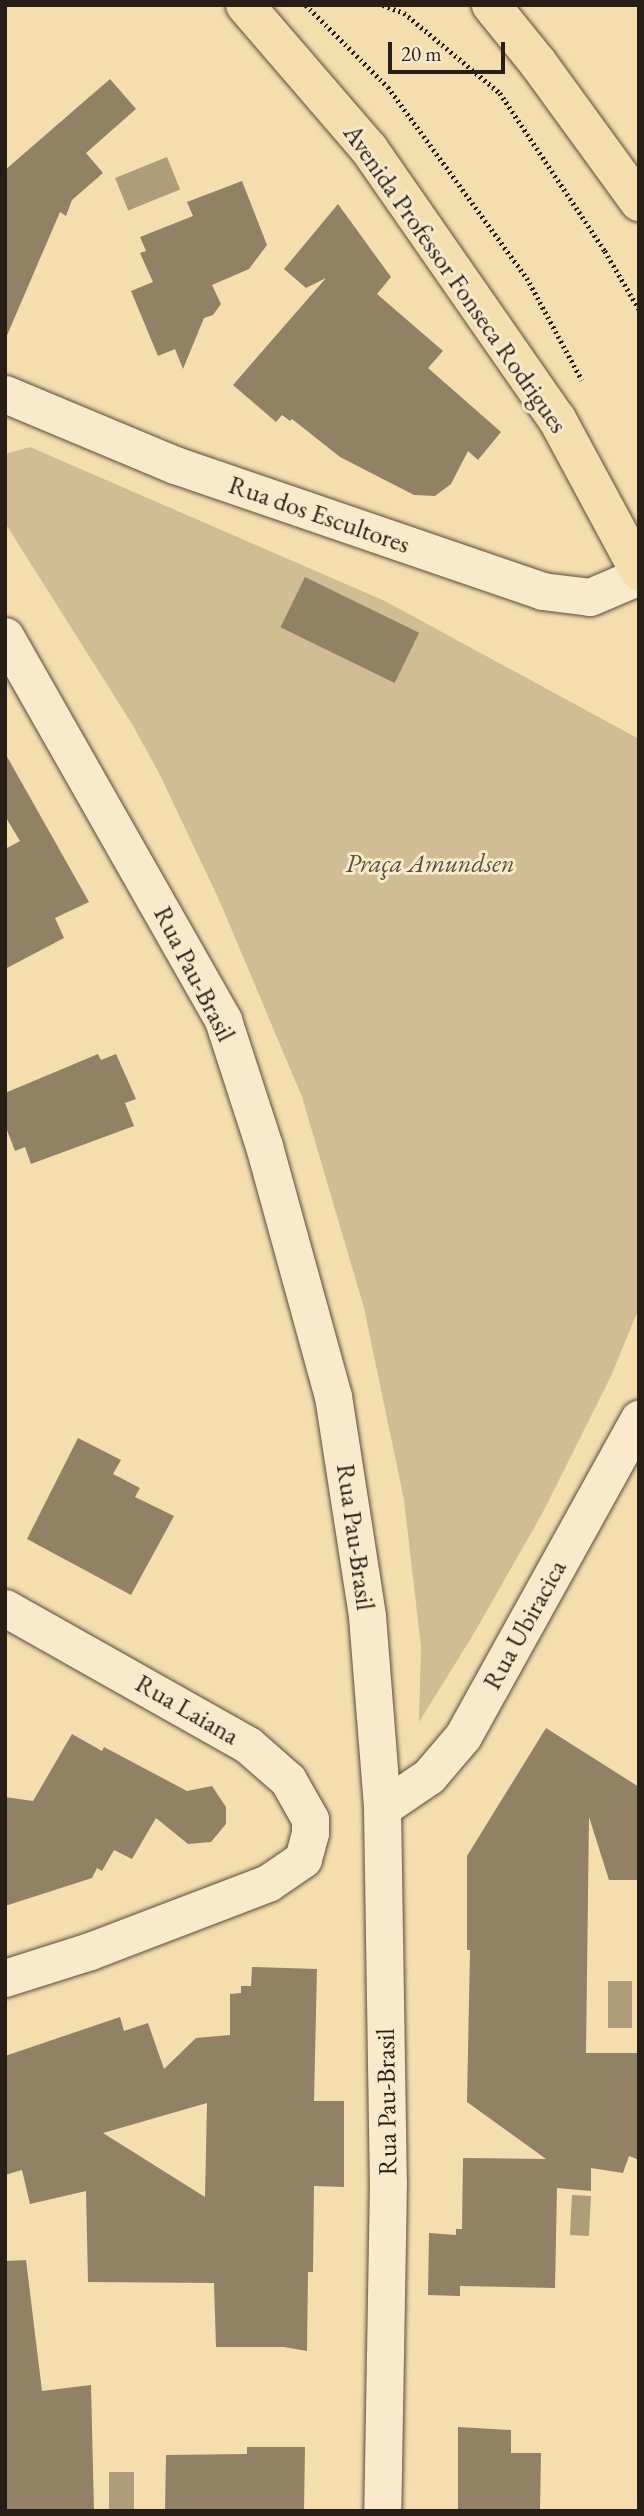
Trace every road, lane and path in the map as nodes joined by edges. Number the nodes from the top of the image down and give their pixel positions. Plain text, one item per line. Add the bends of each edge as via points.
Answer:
1 (245, 5) edge
2 (306, 5) edge
3 (383, 5) edge
4 (491, 5) edge
5 (639, 202) edge
6 (639, 309) edge
7 (584, 385) dead end
8 (5, 394) edge
9 (639, 574) edge
10 (5, 636) edge
11 (639, 1418) edge
12 (5, 1608) edge
13 (382, 1808) junction
14 (5, 1978) edge
15 (382, 2511) edge

1 - 9 highway, Avenida Professor Fonseca Rodrigues via 369,149 550,408
2 - 7 path via 405,109 527,278
3 - 6 path via 404,13 500,93 606,251
4 - 5 highway
8 - 9 street, Rua dos Escultores via 175,465 542,591 590,597
10 - 13 street, Rua Pau-Brasil via 223,1020 256,1121 333,1396 367,1616
11 - 13 street, Rua Ubiracica via 463,1736 429,1776
12 - 14 street, Rua Laiana via 248,1745 288,1780 310,1819 303,1859 268,1884
13 - 15 street, Rua Pau-Brasil via 388,2182

